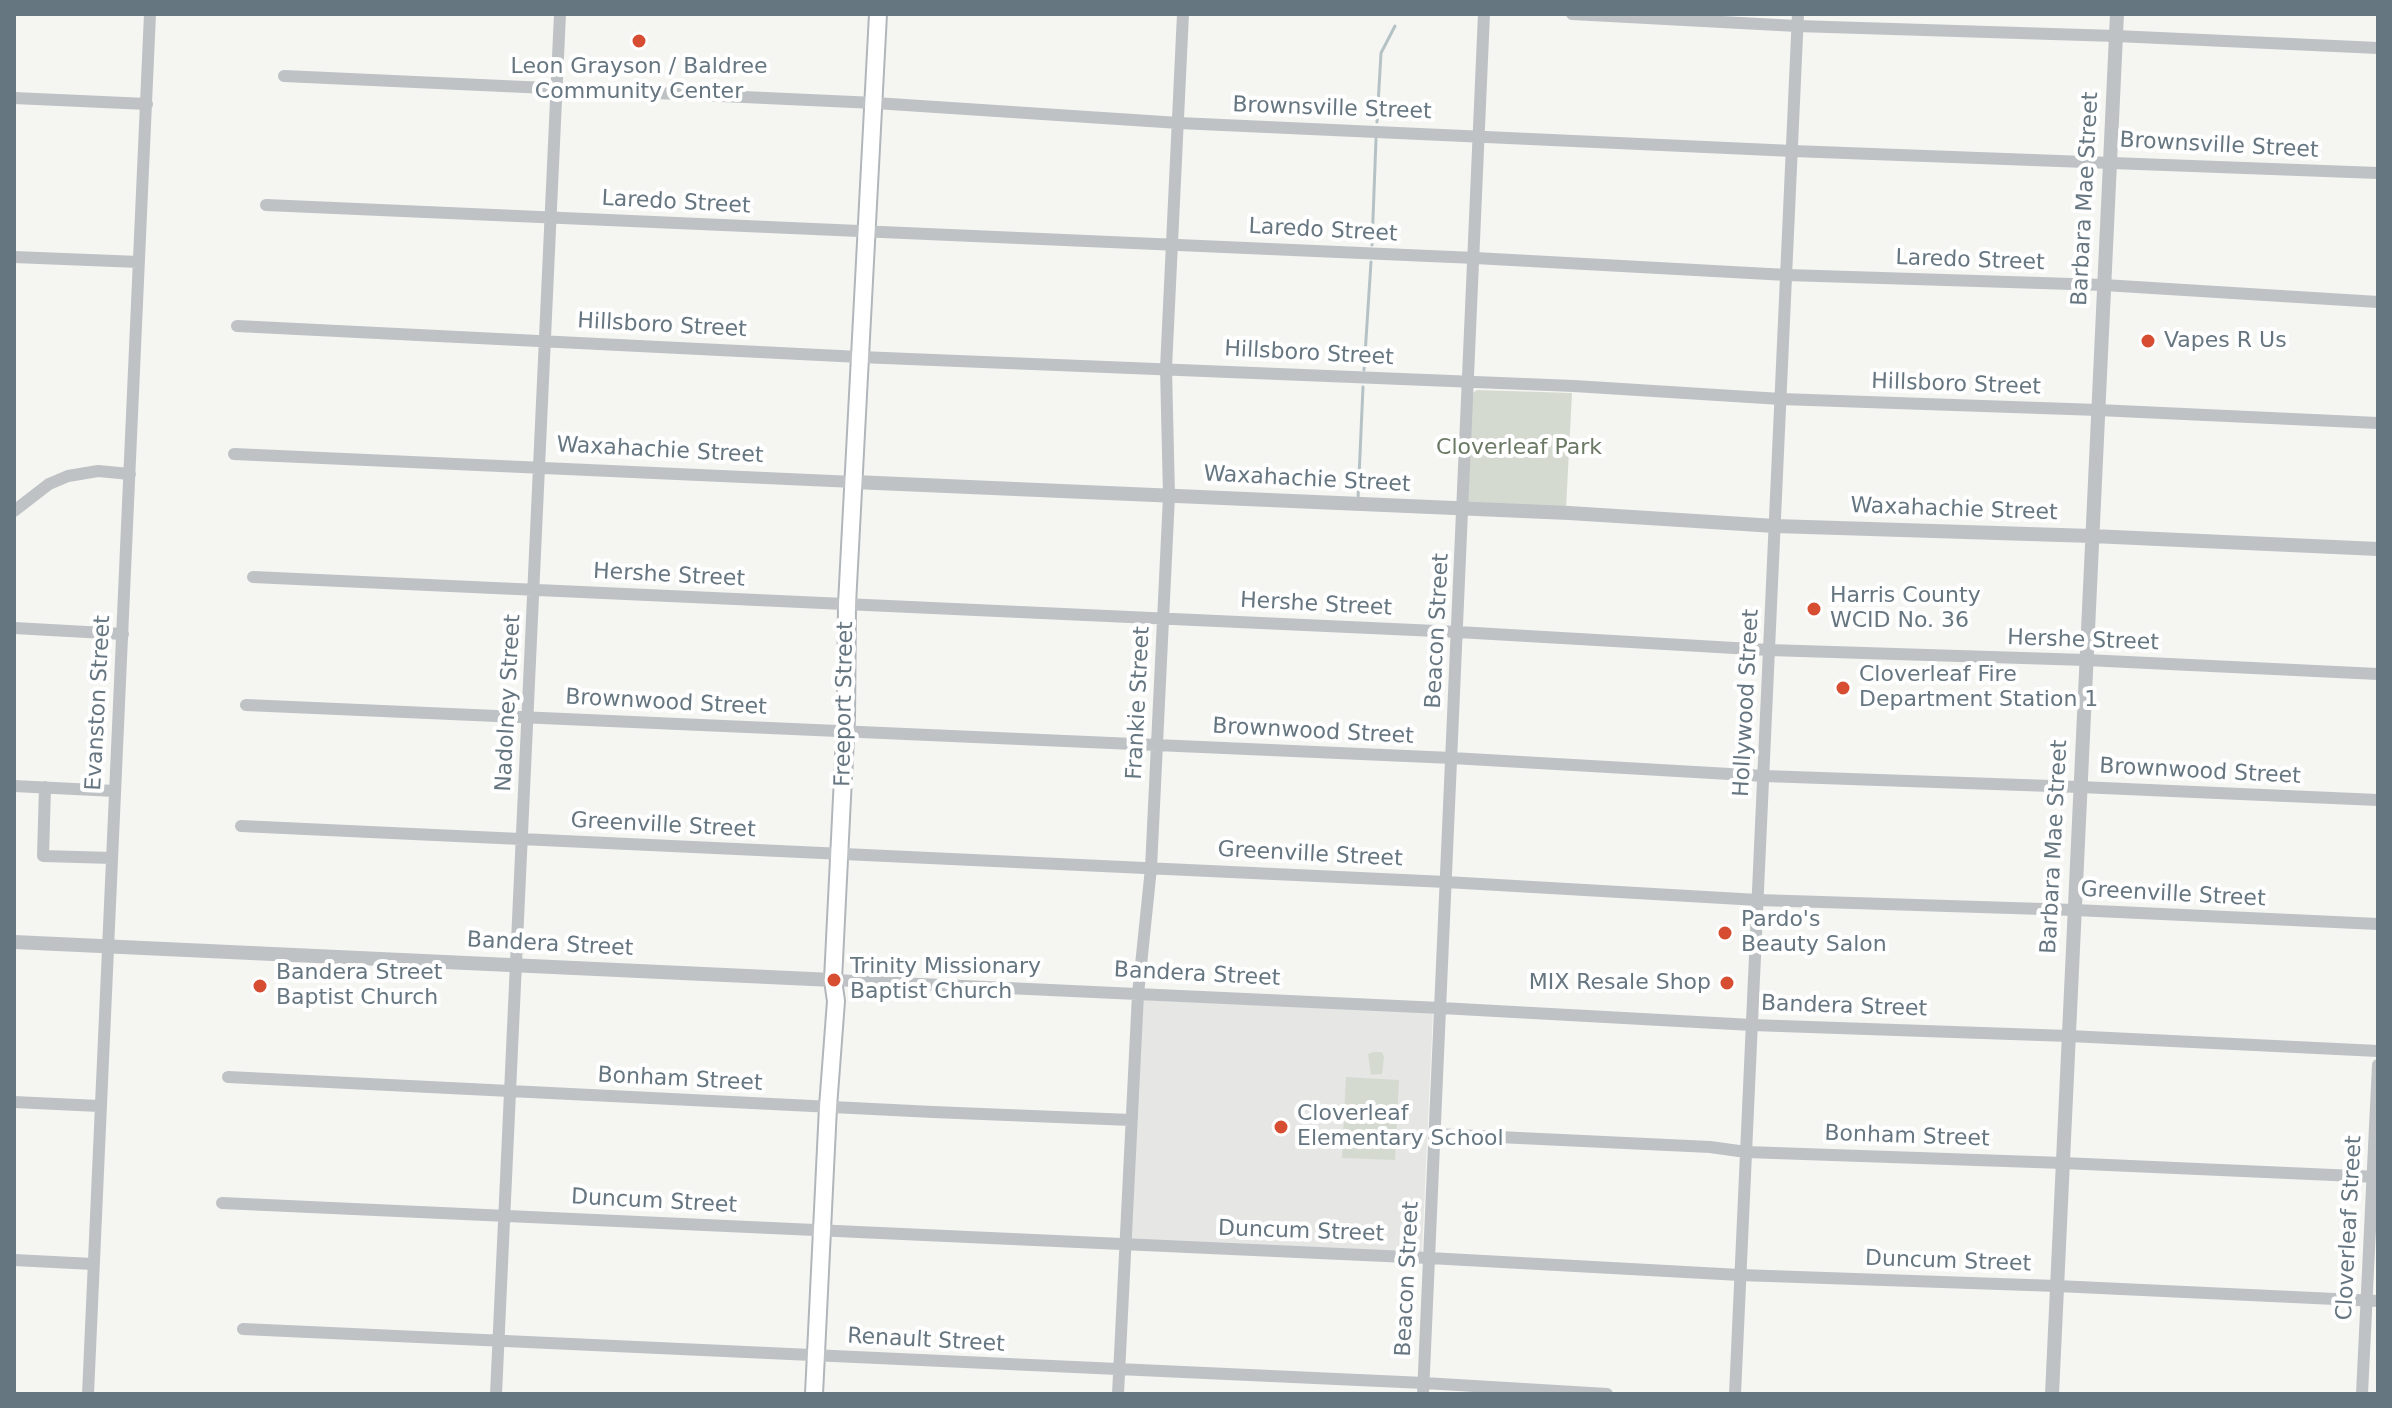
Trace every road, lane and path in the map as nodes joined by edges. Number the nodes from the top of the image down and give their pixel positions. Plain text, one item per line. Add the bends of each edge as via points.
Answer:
1 (150, 14) edge
2 (560, 14) edge
3 (878, 14) edge
4 (1183, 14) edge
5 (1484, 14) edge
6 (1572, 14) edge
7 (2117, 14) edge
8 (1797, 20) edge
9 (2116, 36) junction
10 (2378, 48) edge
11 (284, 76) dead end
12 (557, 88) junction
13 (14, 98) edge
14 (875, 103) junction
15 (147, 104) junction
16 (1179, 123) junction
17 (1480, 135) junction
18 (1793, 151) junction
19 (2109, 162) junction
20 (2378, 173) edge
21 (266, 205) dead end
22 (551, 217) junction
23 (867, 231) junction
24 (1172, 244) junction
25 (14, 257) edge
26 (1475, 258) junction
27 (139, 262) junction
28 (1787, 275) junction
29 (2104, 285) junction
30 (2378, 302) edge
31 (237, 326) dead end
32 (545, 340) junction
33 (860, 357) junction
34 (1166, 368) junction
35 (1469, 382) junction
36 (1781, 399) junction
37 (2098, 410) junction
38 (2378, 423) edge
39 (234, 454) dead end
40 (540, 468) junction
41 (130, 474) junction
42 (854, 482) junction
43 (1169, 496) junction
44 (1463, 509) junction
45 (14, 511) edge
46 (1775, 526) junction
47 (2092, 536) junction
48 (2378, 549) edge
49 (253, 577) dead end
50 (534, 590) junction
51 (847, 604) junction
52 (1163, 618) junction
53 (14, 628) edge
54 (1458, 632) junction
55 (123, 634) junction
56 (1769, 650) junction
57 (2086, 660) junction
58 (2378, 674) edge
59 (246, 705) dead end
60 (528, 717) junction
61 (845, 731) junction
62 (1157, 745) junction
63 (1452, 758) junction
64 (1764, 776) junction
65 (14, 786) edge
66 (45, 787) junction
67 (2080, 787) junction
68 (115, 791) junction
69 (2378, 800) edge
70 (241, 826) dead end
71 (522, 839) junction
72 (839, 854) junction
73 (112, 858) junction
74 (1151, 868) junction
75 (1446, 882) junction
76 (1758, 900) junction
77 (2075, 910) junction
78 (2378, 924) edge
79 (14, 942) edge
80 (107, 946) junction
81 (516, 965) junction
82 (833, 980) junction
83 (1138, 994) junction
84 (1441, 1008) junction
85 (1752, 1025) junction
86 (2069, 1036) junction
87 (2378, 1051) edge
88 (2378, 1065) edge
89 (228, 1077) dead end
90 (511, 1091) junction
91 (14, 1102) edge
92 (99, 1106) junction
93 (828, 1107) junction
94 (1131, 1120) junction
95 (1435, 1134) junction
96 (1746, 1152) junction
97 (2063, 1163) junction
98 (2375, 1177) edge
99 (222, 1203) dead end
100 (505, 1216) junction
101 (821, 1230) junction
102 (1125, 1245) junction
103 (1429, 1258) junction
104 (14, 1260) edge
105 (93, 1264) junction
106 (1740, 1275) junction
107 (2057, 1286) junction
108 (2372, 1300) edge
109 (243, 1329) dead end
110 (499, 1340) junction
111 (816, 1355) junction
112 (1119, 1370) junction
113 (1423, 1389) edge
114 (88, 1394) edge
115 (496, 1394) edge
116 (814, 1394) edge
117 (1118, 1394) edge
118 (1607, 1394) edge
119 (1735, 1394) edge
120 (2052, 1394) edge
121 (2362, 1394) edge

1 - 15 street, Evanston Street
2 - 12 street, Nadolney Street
3 - 14 main road, Freeport Street
4 - 16 street, Frankie Street
5 - 17 street, Beacon Street
6 - 8 street
7 - 9 street, Barbara Mae Street
8 - 9 street
8 - 18 street, Hollywood Street
9 - 10 street
9 - 19 street, Barbara Mae Street
11 - 12 street, Brownsville Street
12 - 14 street, Brownsville Street
12 - 22 street, Nadolney Street
13 - 15 street
14 - 16 street, Brownsville Street
14 - 23 main road, Freeport Street
15 - 27 street, Evanston Street
16 - 17 street, Brownsville Street
16 - 24 street, Frankie Street
17 - 18 street, Brownsville Street
17 - 26 street, Beacon Street
18 - 19 street, Brownsville Street
18 - 28 street, Hollywood Street
19 - 20 street, Brownsville Street
19 - 29 street, Barbara Mae Street
21 - 22 street, Laredo Street
22 - 23 street, Laredo Street
22 - 32 street, Nadolney Street
23 - 24 street, Laredo Street
23 - 33 main road, Freeport Street
24 - 26 street, Laredo Street
24 - 34 street, Frankie Street
25 - 27 street
26 - 28 street, Laredo Street
26 - 35 street, Beacon Street
27 - 41 street, Evanston Street
28 - 29 street, Laredo Street
28 - 36 street, Hollywood Street
29 - 30 street, Laredo Street
29 - 37 street, Barbara Mae Street
31 - 32 street, Hillsboro Street
32 - 33 street, Hillsboro Street
32 - 40 street, Nadolney Street
33 - 34 street, Hillsboro Street
33 - 42 main road, Freeport Street
34 - 35 street, Hillsboro Street
34 - 43 street, Frankie Street
35 - 36 street, Hillsboro Street
35 - 44 street, Beacon Street
36 - 37 street, Hillsboro Street
36 - 46 street, Hollywood Street
37 - 38 street, Hillsboro Street
37 - 47 street, Barbara Mae Street
39 - 40 street, Waxahachie Street
40 - 42 street, Waxahachie Street
40 - 50 street, Nadolney Street
41 - 45 street via 98,471 68,476
41 - 55 street, Evanston Street
42 - 43 street, Waxahachie Street
42 - 51 main road, Freeport Street
43 - 44 street, Waxahachie Street
43 - 52 street, Frankie Street
44 - 46 street, Waxahachie Street
44 - 54 street, Beacon Street
46 - 47 street, Waxahachie Street
46 - 56 street, Hollywood Street
47 - 48 street, Waxahachie Street
47 - 57 street, Barbara Mae Street
49 - 50 street, Hershe Street
50 - 51 street, Hershe Street
50 - 60 street, Nadolney Street
51 - 52 street, Hershe Street
51 - 61 main road, Freeport Street
52 - 54 street, Hershe Street
52 - 62 street, Frankie Street
53 - 55 street
54 - 56 street, Hershe Street
54 - 63 street, Beacon Street
55 - 68 street, Evanston Street
56 - 57 street, Hershe Street
56 - 64 street, Hollywood Street
57 - 58 street, Hershe Street
57 - 67 street, Barbara Mae Street
59 - 60 street, Brownwood Street
60 - 61 street, Brownwood Street
60 - 71 street, Nadolney Street
61 - 62 street, Brownwood Street
61 - 72 main road, Freeport Street
62 - 63 street, Brownwood Street
62 - 74 street, Frankie Street
63 - 64 street, Brownwood Street
63 - 75 street, Beacon Street
64 - 67 street, Brownwood Street
64 - 76 street, Hollywood Street
65 - 66 street
66 - 68 street
66 - 73 street via 43,856
67 - 69 street, Brownwood Street
67 - 77 street, Barbara Mae Street
68 - 73 street, Evanston Street
70 - 71 street, Greenville Street
71 - 72 street, Greenville Street
71 - 81 street, Nadolney Street
72 - 74 street, Greenville Street
72 - 82 main road, Freeport Street
73 - 80 street, Evanston Street
74 - 75 street, Greenville Street
74 - 83 street, Frankie Street
75 - 76 street, Greenville Street
75 - 84 street, Beacon Street
76 - 77 street, Greenville Street
76 - 85 street, Hollywood Street
77 - 78 street, Greenville Street
77 - 86 street, Barbara Mae Street
79 - 80 street, Bandera Street
80 - 81 street, Bandera Street
80 - 92 street, Evanston Street
81 - 82 street, Bandera Street
81 - 90 street, Nadolney Street
82 - 83 street, Bandera Street
82 - 93 main road, Freeport Street
83 - 84 street, Bandera Street
83 - 94 street, Frankie Street
84 - 85 street, Bandera Street
84 - 95 street, Beacon Street
85 - 86 street, Bandera Street
85 - 96 street, Hollywood Street
86 - 87 street, Bandera Street
86 - 97 street, Barbara Mae Street
88 - 98 street, Cloverleaf Street
89 - 90 street, Bonham Street
90 - 93 street, Bonham Street
90 - 100 street, Nadolney Street
91 - 92 street
92 - 105 street, Evanston Street
93 - 94 street, Bonham Street
93 - 101 main road, Freeport Street
94 - 102 street, Frankie Street
95 - 96 street, Bonham Street
95 - 103 street, Beacon Street
96 - 97 street, Bonham Street
96 - 106 street, Hollywood Street
97 - 98 street, Bonham Street
97 - 107 street, Barbara Mae Street
98 - 108 street, Cloverleaf Street
99 - 100 street, Duncum Street
100 - 101 street, Duncum Street
100 - 110 street, Nadolney Street
101 - 102 street, Duncum Street
101 - 111 main road, Freeport Street
102 - 103 street, Duncum Street
102 - 112 street, Frankie Street
103 - 106 street, Duncum Street
103 - 113 street, Beacon Street
104 - 105 street
105 - 114 street, Evanston Street
106 - 107 street, Duncum Street
106 - 119 street, Hollywood Street
107 - 108 street, Duncum Street
107 - 120 street, Barbara Mae Street
108 - 121 street, Cloverleaf Street
109 - 110 street, Renault Street
110 - 111 street, Renault Street
110 - 115 street, Nadolney Street
111 - 112 street, Renault Street
111 - 116 main road, Freeport Street
112 - 113 street, Renault Street
112 - 117 street, Frankie Street
113 - 118 street, Renault Street

